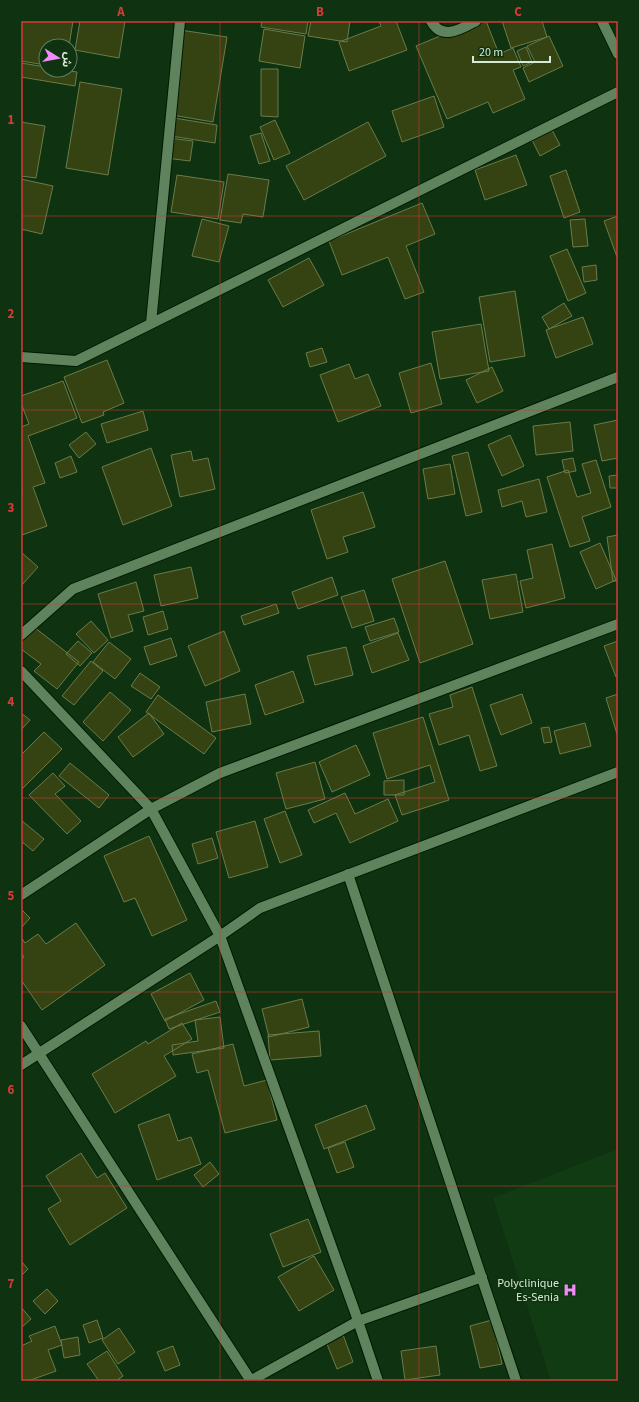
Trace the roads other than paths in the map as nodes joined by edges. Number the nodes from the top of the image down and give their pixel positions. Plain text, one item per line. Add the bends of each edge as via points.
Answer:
1 (180, 21) edge
2 (431, 21) edge
3 (476, 21) edge
4 (602, 21) edge
5 (618, 54) edge
6 (618, 92) edge
7 (151, 323) junction
8 (21, 358) edge
9 (618, 377) edge
10 (618, 624) edge
11 (21, 635) edge
12 (21, 671) edge
13 (618, 772) edge
14 (151, 809) junction
15 (348, 874) junction
16 (21, 895) edge
17 (220, 936) junction
18 (21, 1026) edge
19 (39, 1055) junction
20 (21, 1065) edge
21 (482, 1277) junction
22 (358, 1321) junction
23 (251, 1381) edge
24 (378, 1381) edge
25 (516, 1381) edge

1 - 7 street
2 - 3 street via 434,27 444,32 456,32
4 - 5 street
6 - 7 street
7 - 8 street via 76,361
9 - 11 street via 73,589
10 - 14 street via 220,773
12 - 14 street
13 - 15 street
14 - 16 street
14 - 17 street
15 - 17 street via 260,908
15 - 21 street
17 - 19 street
17 - 22 street
18 - 19 street
19 - 20 street
19 - 23 street
21 - 22 street
21 - 25 street
22 - 23 street
22 - 24 street

